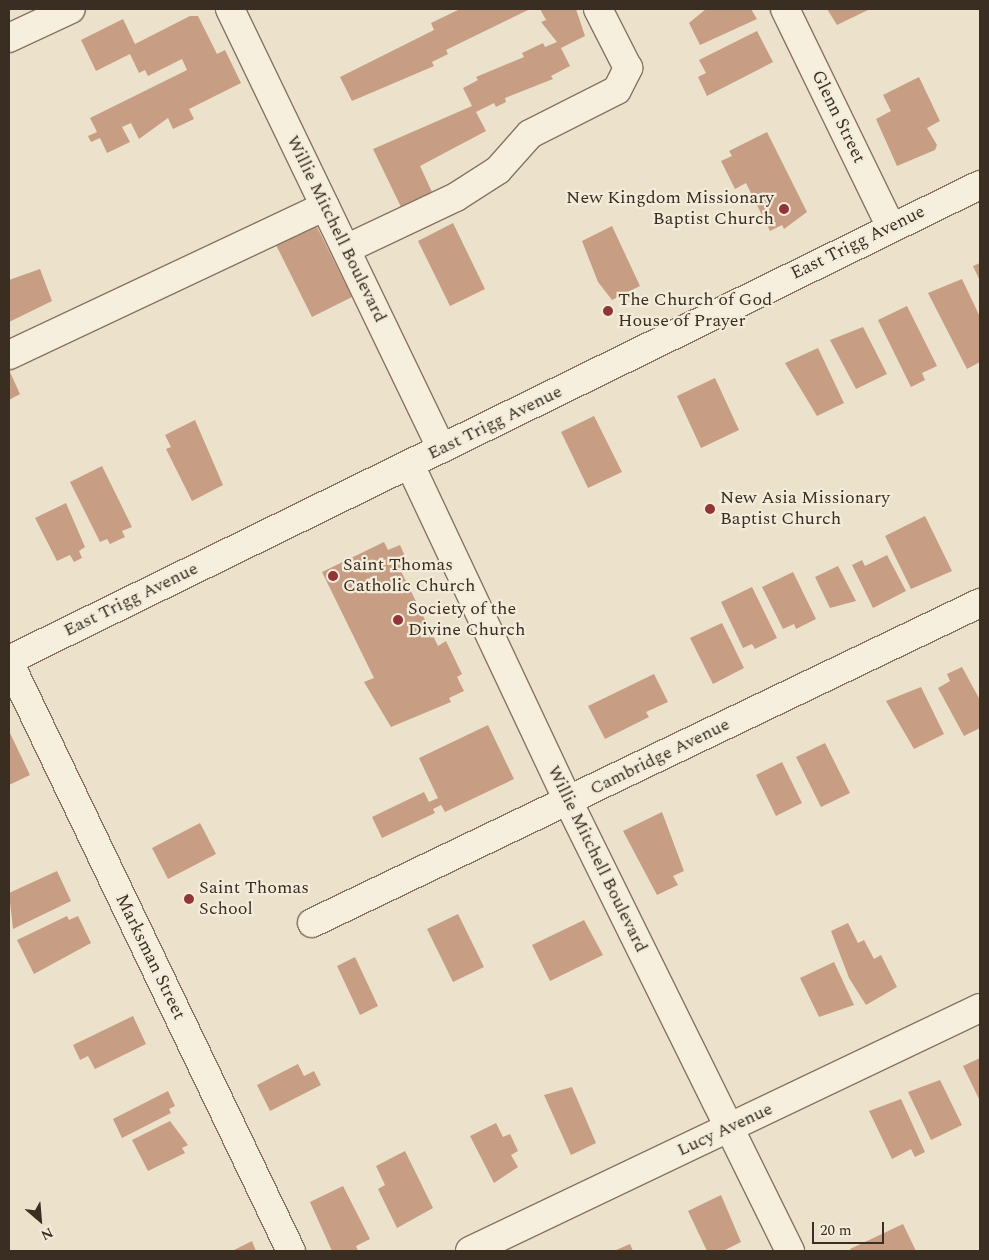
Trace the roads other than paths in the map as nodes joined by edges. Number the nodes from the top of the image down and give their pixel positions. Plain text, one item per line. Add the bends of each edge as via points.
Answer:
1 (71, 9) edge
2 (230, 9) edge
3 (598, 9) edge
4 (785, 9) edge
5 (9, 38) edge
6 (980, 184) edge
7 (325, 206) junction
8 (890, 225) junction
9 (346, 249) junction
10 (9, 355) edge
11 (442, 449) junction
12 (410, 464) junction
13 (980, 603) edge
14 (9, 661) edge
15 (568, 801) junction
16 (312, 922) dead end
17 (980, 1008) edge
18 (730, 1128) junction
19 (291, 1251) edge
20 (470, 1251) edge
21 (790, 1251) edge

1 - 5 street
2 - 7 street, Willie Mitchell Boulevard
3 - 9 street via 628,68 617,90 530,134 498,170 456,197
4 - 8 street, Glenn Street
6 - 8 street, East Trigg Avenue
7 - 9 street, Willie Mitchell Boulevard
7 - 10 street
8 - 11 street, East Trigg Avenue
9 - 11 street, Willie Mitchell Boulevard
11 - 12 street, East Trigg Avenue
12 - 14 street, East Trigg Avenue
12 - 15 street, Willie Mitchell Boulevard
13 - 15 street, Cambridge Avenue
14 - 19 street, Marksman Street
15 - 16 street, Cambridge Avenue
15 - 18 street, Willie Mitchell Boulevard
17 - 18 street, Lucy Avenue
18 - 20 street, Lucy Avenue
18 - 21 street, Willie Mitchell Boulevard

